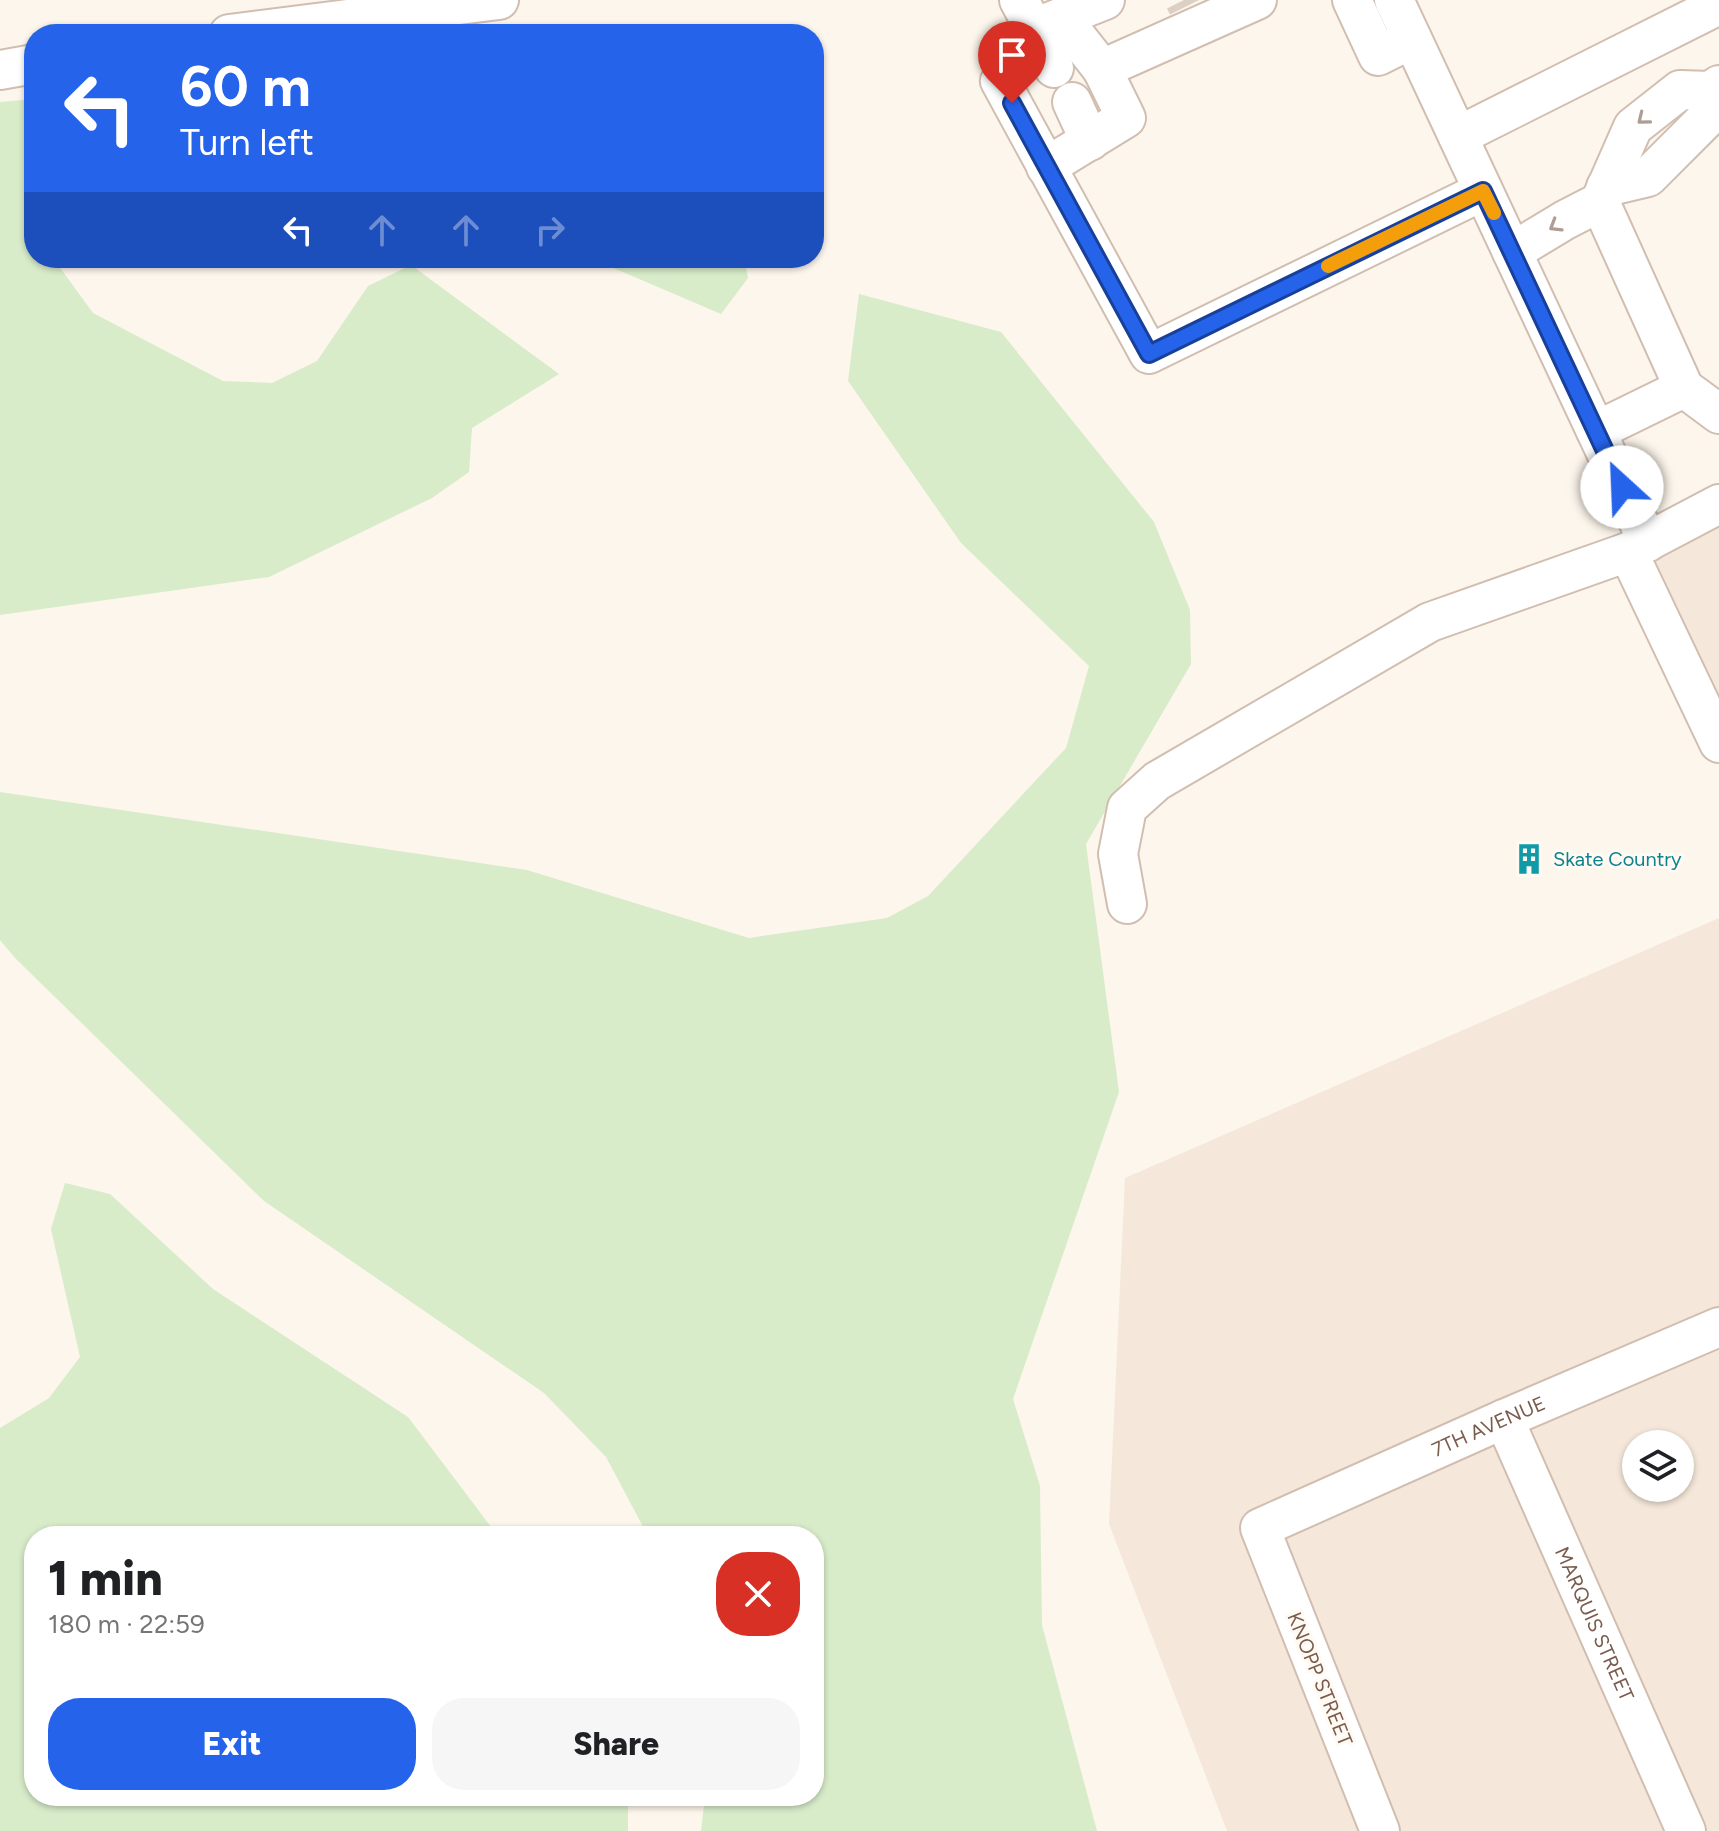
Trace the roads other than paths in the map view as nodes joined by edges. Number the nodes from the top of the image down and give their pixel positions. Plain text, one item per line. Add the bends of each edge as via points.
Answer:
1 (499, 0) edge
2 (1105, 0) edge
3 (1352, 0) edge
4 (1394, 0) edge
5 (1244, 3) edge
6 (1719, 5) edge
7 (1026, 14) edge
8 (308, 24) edge
9 (1412, 39) junction
10 (24, 66) edge
11 (1054, 68) dead end
12 (1102, 69) junction
13 (0, 70) edge
14 (1715, 88) edge
15 (1072, 102) dead end
16 (1458, 136) junction
17 (1090, 141) junction
18 (1046, 167) junction
19 (1483, 191) junction
20 (1603, 195) junction
21 (1512, 252) junction
22 (1684, 388) junction
23 (1719, 414) edge
24 (1596, 431) junction
25 (1719, 504) edge
26 (1632, 549) junction
27 (1719, 743) edge
28 (1127, 904) dead end
29 (1719, 1327) edge
30 (1504, 1419) junction
31 (1260, 1528) joint
32 (1380, 1831) edge
33 (1686, 1831) edge

1 - 8 street
2 - 7 street
3 - 9 street via 1378,56
4 - 9 street
5 - 12 street via 1192,17
6 - 16 street
7 - 11 street
7 - 12 street via 1076,36
7 - 18 street via 1000,81
9 - 16 street
10 - 13 street
12 - 17 street via 1126,118
14 -> 20 street via 1713,112 1648,177
15 - 17 street
16 - 19 street
17 - 18 street
18 - 19 street via 1149,354
19 - 21 street
20 -> 21 street
20 - 22 street via 1615,237
21 - 24 street
22 - 23 street
22 - 24 street
24 - 26 street
25 - 26 street
26 - 27 street
26 - 28 street via 1430,622 1157,781 1127,808 1118,854
29 - 30 street, 7TH AVENUE
30 - 31 street, 7TH AVENUE
30 - 33 street, MARQUIS STREET
31 - 32 street, KNOPP STREET

